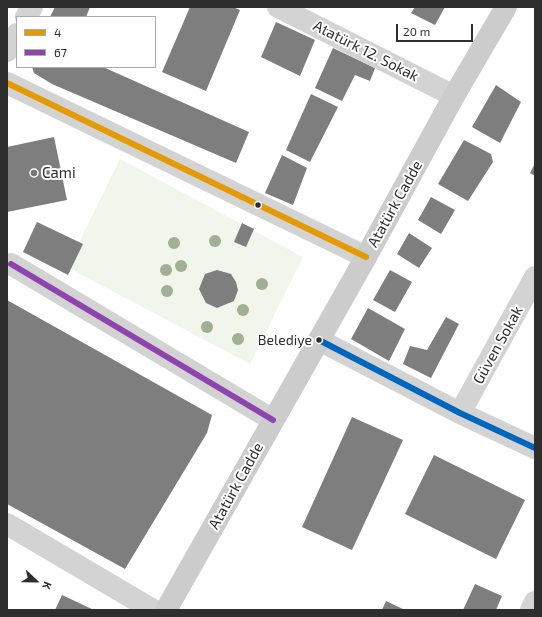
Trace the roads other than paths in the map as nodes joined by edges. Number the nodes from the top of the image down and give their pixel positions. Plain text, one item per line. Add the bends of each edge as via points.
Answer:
1 (32, 7) edge
2 (278, 7) edge
3 (506, 7) edge
4 (27, 16) edge
5 (16, 36) edge
6 (7, 51) edge
7 (7, 83) edge
8 (454, 96) junction
9 (366, 257) junction
10 (11, 264) dead end
11 (535, 277) edge
12 (319, 340) junction
13 (460, 413) junction
14 (273, 420) junction
15 (535, 448) edge
16 (7, 524) edge
17 (535, 602) edge
18 (153, 610) edge
19 (166, 610) edge
20 (531, 610) edge

1 - 4 street
2 - 8 street, Atatürk 12. Sokak
3 - 8 main road, Atatürk Cadde
5 - 6 street
7 - 9 street
8 - 9 main road, Atatürk Cadde
9 - 12 main road, Atatürk Cadde
10 - 14 street
11 - 13 street, Güven Sokak
12 - 13 street
12 - 14 main road, Atatürk Cadde
13 - 15 street
14 - 19 main road, Atatürk Cadde
16 - 18 street
17 - 20 street

